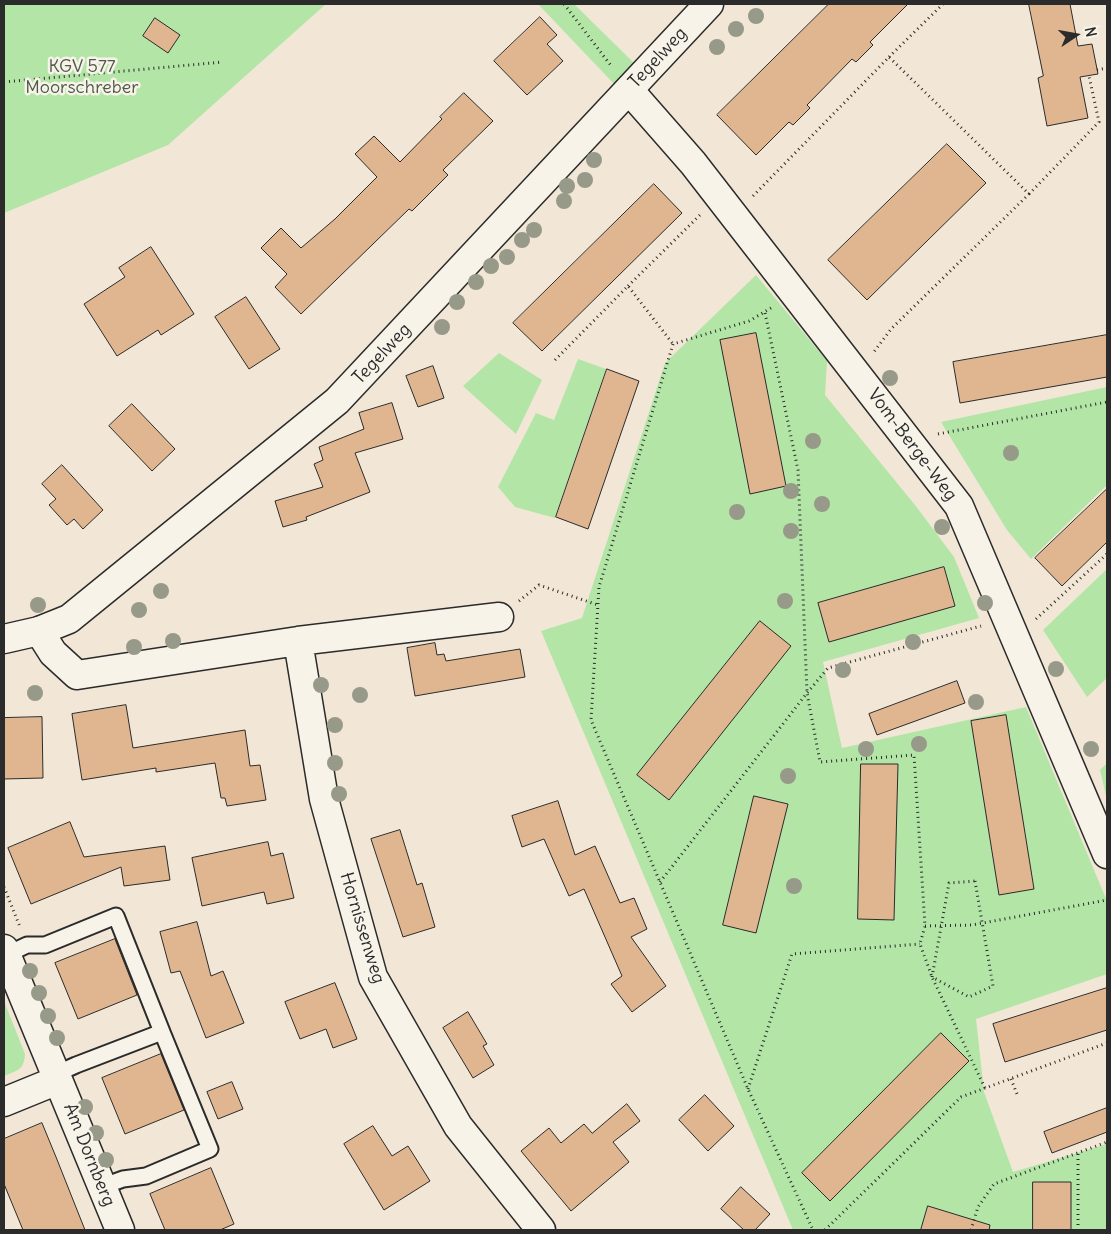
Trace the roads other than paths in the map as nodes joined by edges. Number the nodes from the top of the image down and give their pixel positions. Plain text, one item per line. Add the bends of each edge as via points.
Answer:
1 (709, 4) edge
2 (629, 90) junction
3 (499, 617) road end
4 (39, 631) junction
5 (4, 639) edge
6 (298, 641) junction
7 (1107, 854) edge
8 (5, 952) edge
9 (162, 1032) junction
10 (57, 1077) junction
11 (4, 1102) edge
12 (101, 1188) junction
13 (120, 1230) edge
14 (541, 1230) edge

1 - 2 street, Tegelweg
2 - 4 street, Tegelweg via 337,401 69,619
2 - 7 street, Vom-Berge-Weg via 693,163 959,506
3 - 6 street
4 - 5 street, Tegelweg
4 - 6 street via 53,653 77,675
6 - 14 street, Hornissenweg via 323,795 373,977 458,1126
8 - 9 lane via 45,945 116,916
8 - 10 street, Am Dornberg
9 - 10 lane via 76,1065
9 - 12 lane via 210,1149 146,1176 123,1179
10 - 11 street
10 - 12 street, Am Dornberg
12 - 13 street, Am Dornberg

